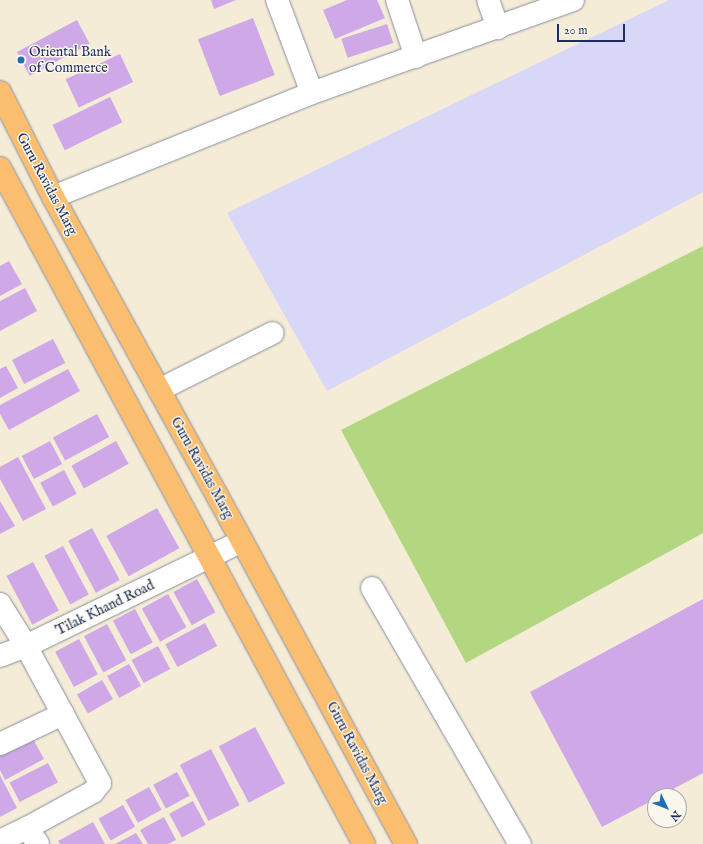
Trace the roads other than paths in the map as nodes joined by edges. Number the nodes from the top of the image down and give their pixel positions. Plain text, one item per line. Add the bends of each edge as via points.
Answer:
1 (277, 0) edge
2 (397, 0) edge
3 (488, 0) edge
4 (573, 0) edge
5 (498, 28) junction
6 (416, 57) junction
7 (0, 92) edge
8 (312, 94) junction
9 (0, 168) edge
10 (53, 197) junction
11 (273, 333) dead end
12 (159, 390) junction
13 (242, 541) junction
14 (210, 558) junction
15 (372, 588) dead end
16 (0, 604) edge
17 (26, 646) junction
18 (0, 656) edge
19 (63, 714) junction
20 (0, 744) edge
21 (33, 836) edge
22 (0, 841) edge
23 (364, 844) edge
24 (406, 844) edge
25 (520, 844) edge

1 - 8 street
2 - 6 street
3 - 5 street
4 - 5 street
5 - 6 street
6 - 8 street
7 - 10 main road, Guru Ravidas Marg
8 - 10 street
9 - 14 main road
10 - 12 main road, Guru Ravidas Marg
11 - 12 street
12 - 13 main road, Guru Ravidas Marg
13 - 14 street, Tilak Khand Road
13 - 24 main road, Guru Ravidas Marg
14 - 17 street, Tilak Khand Road
14 - 23 main road
15 - 25 street
16 - 17 street
17 - 18 street, Tilak Khand Road
17 - 19 street
19 - 20 street
19 - 21 street via 100,783 93,792
21 - 22 street

